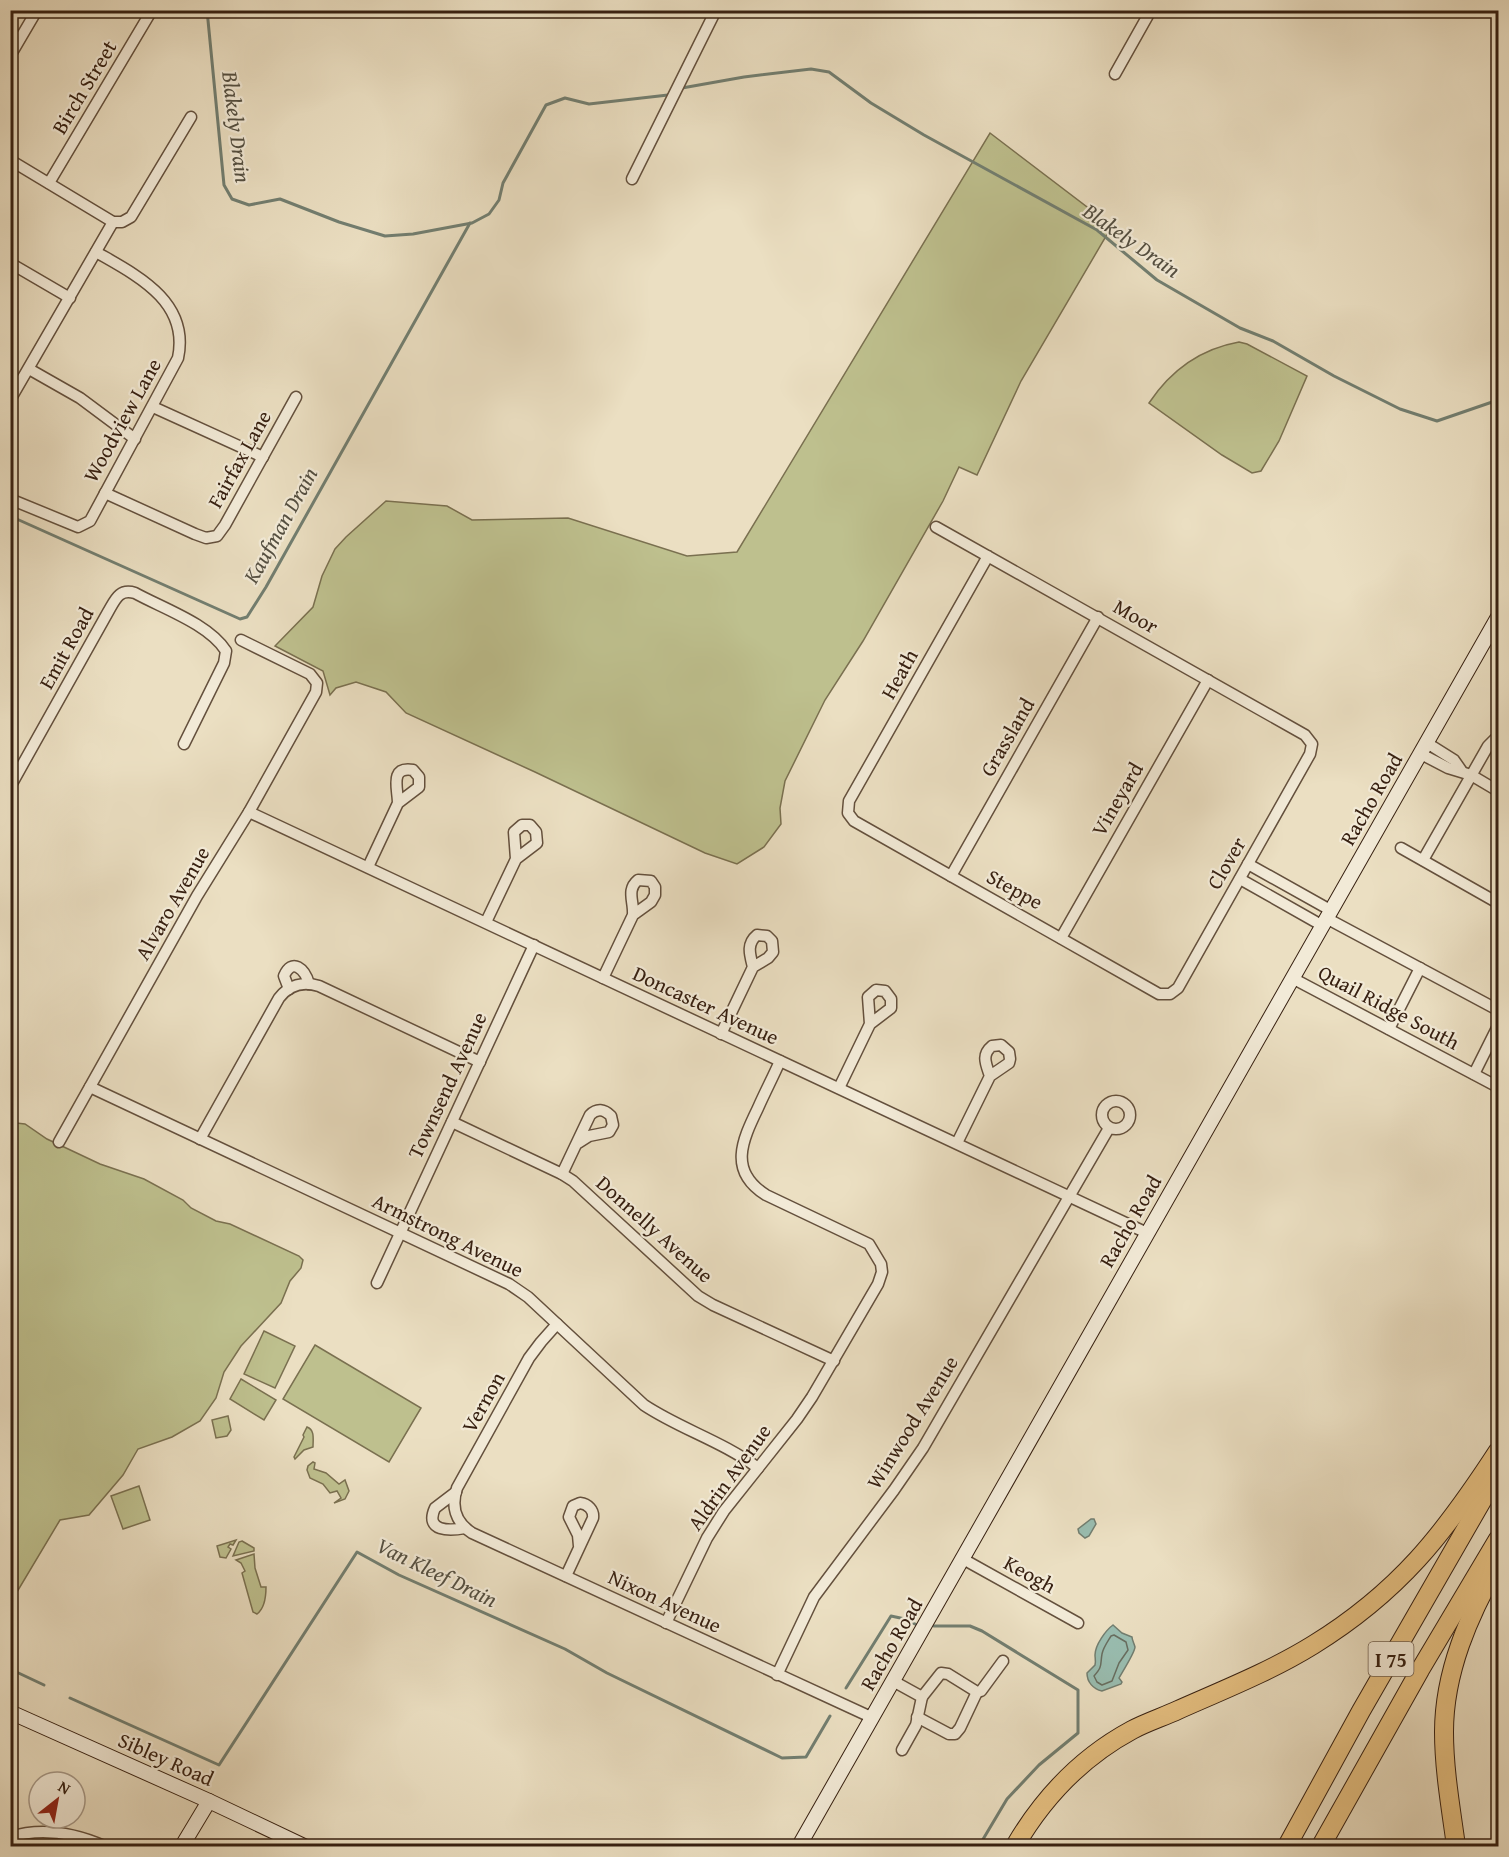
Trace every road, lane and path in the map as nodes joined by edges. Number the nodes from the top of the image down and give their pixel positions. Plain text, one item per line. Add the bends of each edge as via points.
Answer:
1 (37, 10) edge
2 (152, 10) edge
3 (716, 10) edge
4 (1151, 10) edge
5 (10, 56) edge
6 (1115, 74) dead end
7 (190, 117) dead end
8 (10, 160) edge
9 (632, 179) dead end
10 (49, 183) junction
11 (113, 222) junction
12 (96, 252) junction
13 (10, 263) edge
14 (70, 298) junction
15 (29, 369) junction
16 (296, 397) dead end
17 (10, 400) edge
18 (153, 407) junction
19 (135, 439) junction
20 (263, 457) junction
21 (105, 493) junction
22 (10, 499) edge
23 (936, 527) dead end
24 (988, 556) junction
25 (1098, 617) junction
26 (1498, 617) edge
27 (241, 640) dead end
28 (1208, 680) junction
29 (1498, 736) edge
30 (184, 744) dead end
31 (1312, 744) joint
32 (1424, 749) junction
33 (1466, 772) junction
34 (10, 788) edge
35 (1498, 791) edge
36 (398, 803) dead end
37 (249, 812) junction
38 (848, 813) joint
39 (1401, 848) dead end
40 (516, 859) dead end
41 (1423, 860) junction
42 (1248, 864) junction
43 (368, 867) junction
44 (951, 876) junction
45 (1240, 879) junction
46 (1498, 903) edge
47 (633, 915) dead end
48 (1328, 919) junction
49 (486, 922) junction
50 (1061, 938) junction
51 (534, 945) junction
52 (753, 967) dead end
53 (1420, 968) junction
54 (603, 978) junction
55 (1294, 979) junction
56 (309, 984) junction
57 (289, 988) junction
58 (1166, 995) joint
59 (1498, 1010) edge
60 (870, 1024) dead end
61 (1498, 1026) edge
62 (1389, 1029) junction
63 (721, 1034) junction
64 (780, 1061) junction
65 (480, 1062) junction
66 (1474, 1074) junction
67 (990, 1076) dead end
68 (90, 1087) junction
69 (1498, 1087) edge
70 (839, 1088) junction
71 (452, 1122) junction
72 (1109, 1128) dead end
73 (200, 1139) junction
74 (59, 1142) dead end
75 (578, 1143) dead end
76 (957, 1143) junction
77 (562, 1174) junction
78 (1069, 1196) junction
79 (1147, 1233) junction
80 (397, 1237) junction
81 (377, 1283) dead end
82 (557, 1324) junction
83 (834, 1361) junction
84 (1498, 1450) edge
85 (758, 1468) junction
86 (1498, 1473) edge
87 (456, 1491) junction
88 (465, 1528) junction
89 (1498, 1539) edge
90 (579, 1546) dead end
91 (963, 1558) junction
92 (1498, 1564) edge
93 (566, 1576) junction
94 (666, 1623) junction
95 (1078, 1623) dead end
96 (1003, 1661) dead end
97 (779, 1670) junction
98 (893, 1681) junction
99 (977, 1692) junction
100 (922, 1697) junction
101 (10, 1712) edge
102 (917, 1717) junction
103 (873, 1718) junction
104 (902, 1750) dead end
105 (209, 1800) junction
106 (10, 1837) edge
107 (104, 1846) edge
108 (182, 1846) edge
109 (304, 1846) edge
110 (799, 1846) edge
111 (1015, 1846) edge
112 (1287, 1846) edge
113 (1321, 1846) edge
114 (1456, 1846) edge

1 - 5 street
2 - 10 street, Birch Street
3 - 9 street
4 - 6 street
7 - 11 street via 131,217
8 - 10 street
10 - 11 street
11 - 12 street
12 - 14 street
12 - 18 street, Woodview Lane via 152,286 177,325 178,357
13 - 14 street
14 - 15 street
15 - 17 street
15 - 19 street via 81,398
16 - 20 street, Fairfax Lane
18 - 19 street, Woodview Lane
18 - 20 street
19 - 21 street, Woodview Lane
20 - 21 street, Fairfax Lane via 225,525 214,537 195,534
21 - 22 street, Woodview Lane via 90,521 78,527
23 - 24 street, Moor
24 - 25 street, Moor
24 - 38 street, Heath via 849,801
25 - 28 street, Moor
25 - 44 street, Grassland
26 - 32 street, Racho Road
27 - 37 street, Alvaro Avenue via 310,674 317,683 316,692
28 - 31 street, Moor via 1305,735
28 - 50 street, Vineyard
29 - 33 street
30 - 34 street, Emit Road via 224,663 226,651 199,626 135,594 122,592
31 - 42 street, Clover
32 - 33 street via 1454,760
32 - 48 street, Racho Road
33 - 35 street
33 - 41 street
36 - 43 street
37 - 43 street, Doncaster Avenue
37 - 68 street, Alvaro Avenue
38 - 44 street, Steppe via 854,821
39 - 41 street
40 - 49 street
41 - 46 street
42 - 45 street, Clover
42 - 48 street
43 - 49 street, Doncaster Avenue
44 - 50 street, Steppe
45 - 48 street
45 - 58 street, Clover via 1178,988
47 - 54 street
48 - 53 street
48 - 55 street, Racho Road
49 - 51 street, Doncaster Avenue
50 - 58 street, Steppe
51 - 54 street, Doncaster Avenue
51 - 65 street, Townsend Avenue
52 - 63 street
53 - 59 street
53 - 62 street
54 - 63 street, Doncaster Avenue
55 - 62 street, Quail Ridge South
55 - 79 street, Racho Road
56 - 57 street
56 - 57 street via 303,970 292,967 284,976
56 - 65 street
57 - 73 street via 279,998
60 - 70 street
61 - 66 street
62 - 66 street, Quail Ridge South
63 - 64 street, Doncaster Avenue
64 - 70 street, Doncaster Avenue
64 - 83 street, Aldrin Avenue via 743,1141 742,1164 748,1178 766,1195 869,1244 881,1264 878,1284
65 - 71 street, Townsend Avenue
66 - 69 street, Quail Ridge South
67 - 76 street
68 - 73 street, Armstrong Avenue
68 - 74 street, Alvaro Avenue
70 - 76 street, Doncaster Avenue
71 - 77 street, Donnelly Avenue
71 - 80 street, Townsend Avenue
72 - 78 street, Winwood Avenue
73 - 80 street, Armstrong Avenue
75 - 77 street
76 - 78 street, Doncaster Avenue
77 - 83 street, Donnelly Avenue via 698,1296
78 - 79 street, Doncaster Avenue
78 - 97 street, Winwood Avenue via 923,1448 814,1597
79 - 91 street, Racho Road
80 - 81 street, Townsend Avenue
80 - 82 street, Armstrong Avenue via 508,1284
82 - 85 street, Armstrong Avenue via 644,1405 730,1448
82 - 87 street, Vernon via 530,1358
83 - 85 street, Aldrin Avenue via 797,1419
84 - 111 highway via 1432,1545 1377,1600 1294,1656 1108,1745 1055,1791
85 - 94 street, Aldrin Avenue via 707,1538
86 - 112 highway, I 75
87 - 88 street, Vernon via 453,1504
87 - 88 street via 435,1508 432,1519 441,1529
88 - 93 street, Nixon Avenue
89 - 113 highway, I 75
90 - 93 street
91 - 95 street, Keogh
91 - 98 street, Racho Road
92 - 114 highway via 1466,1626 1446,1707 1444,1732
93 - 94 street, Nixon Avenue
94 - 97 street, Nixon Avenue
96 - 99 street via 984,1689
97 - 103 street, Nixon Avenue
98 - 100 street
98 - 103 street, Racho Road
99 - 100 street via 941,1673
99 - 102 street via 955,1734
100 - 102 street
101 - 105 street, Sibley Road
102 - 104 street
103 - 110 street, Racho Road
105 - 108 street
105 - 109 street, Sibley Road
106 - 107 street via 32,1832 63,1833

